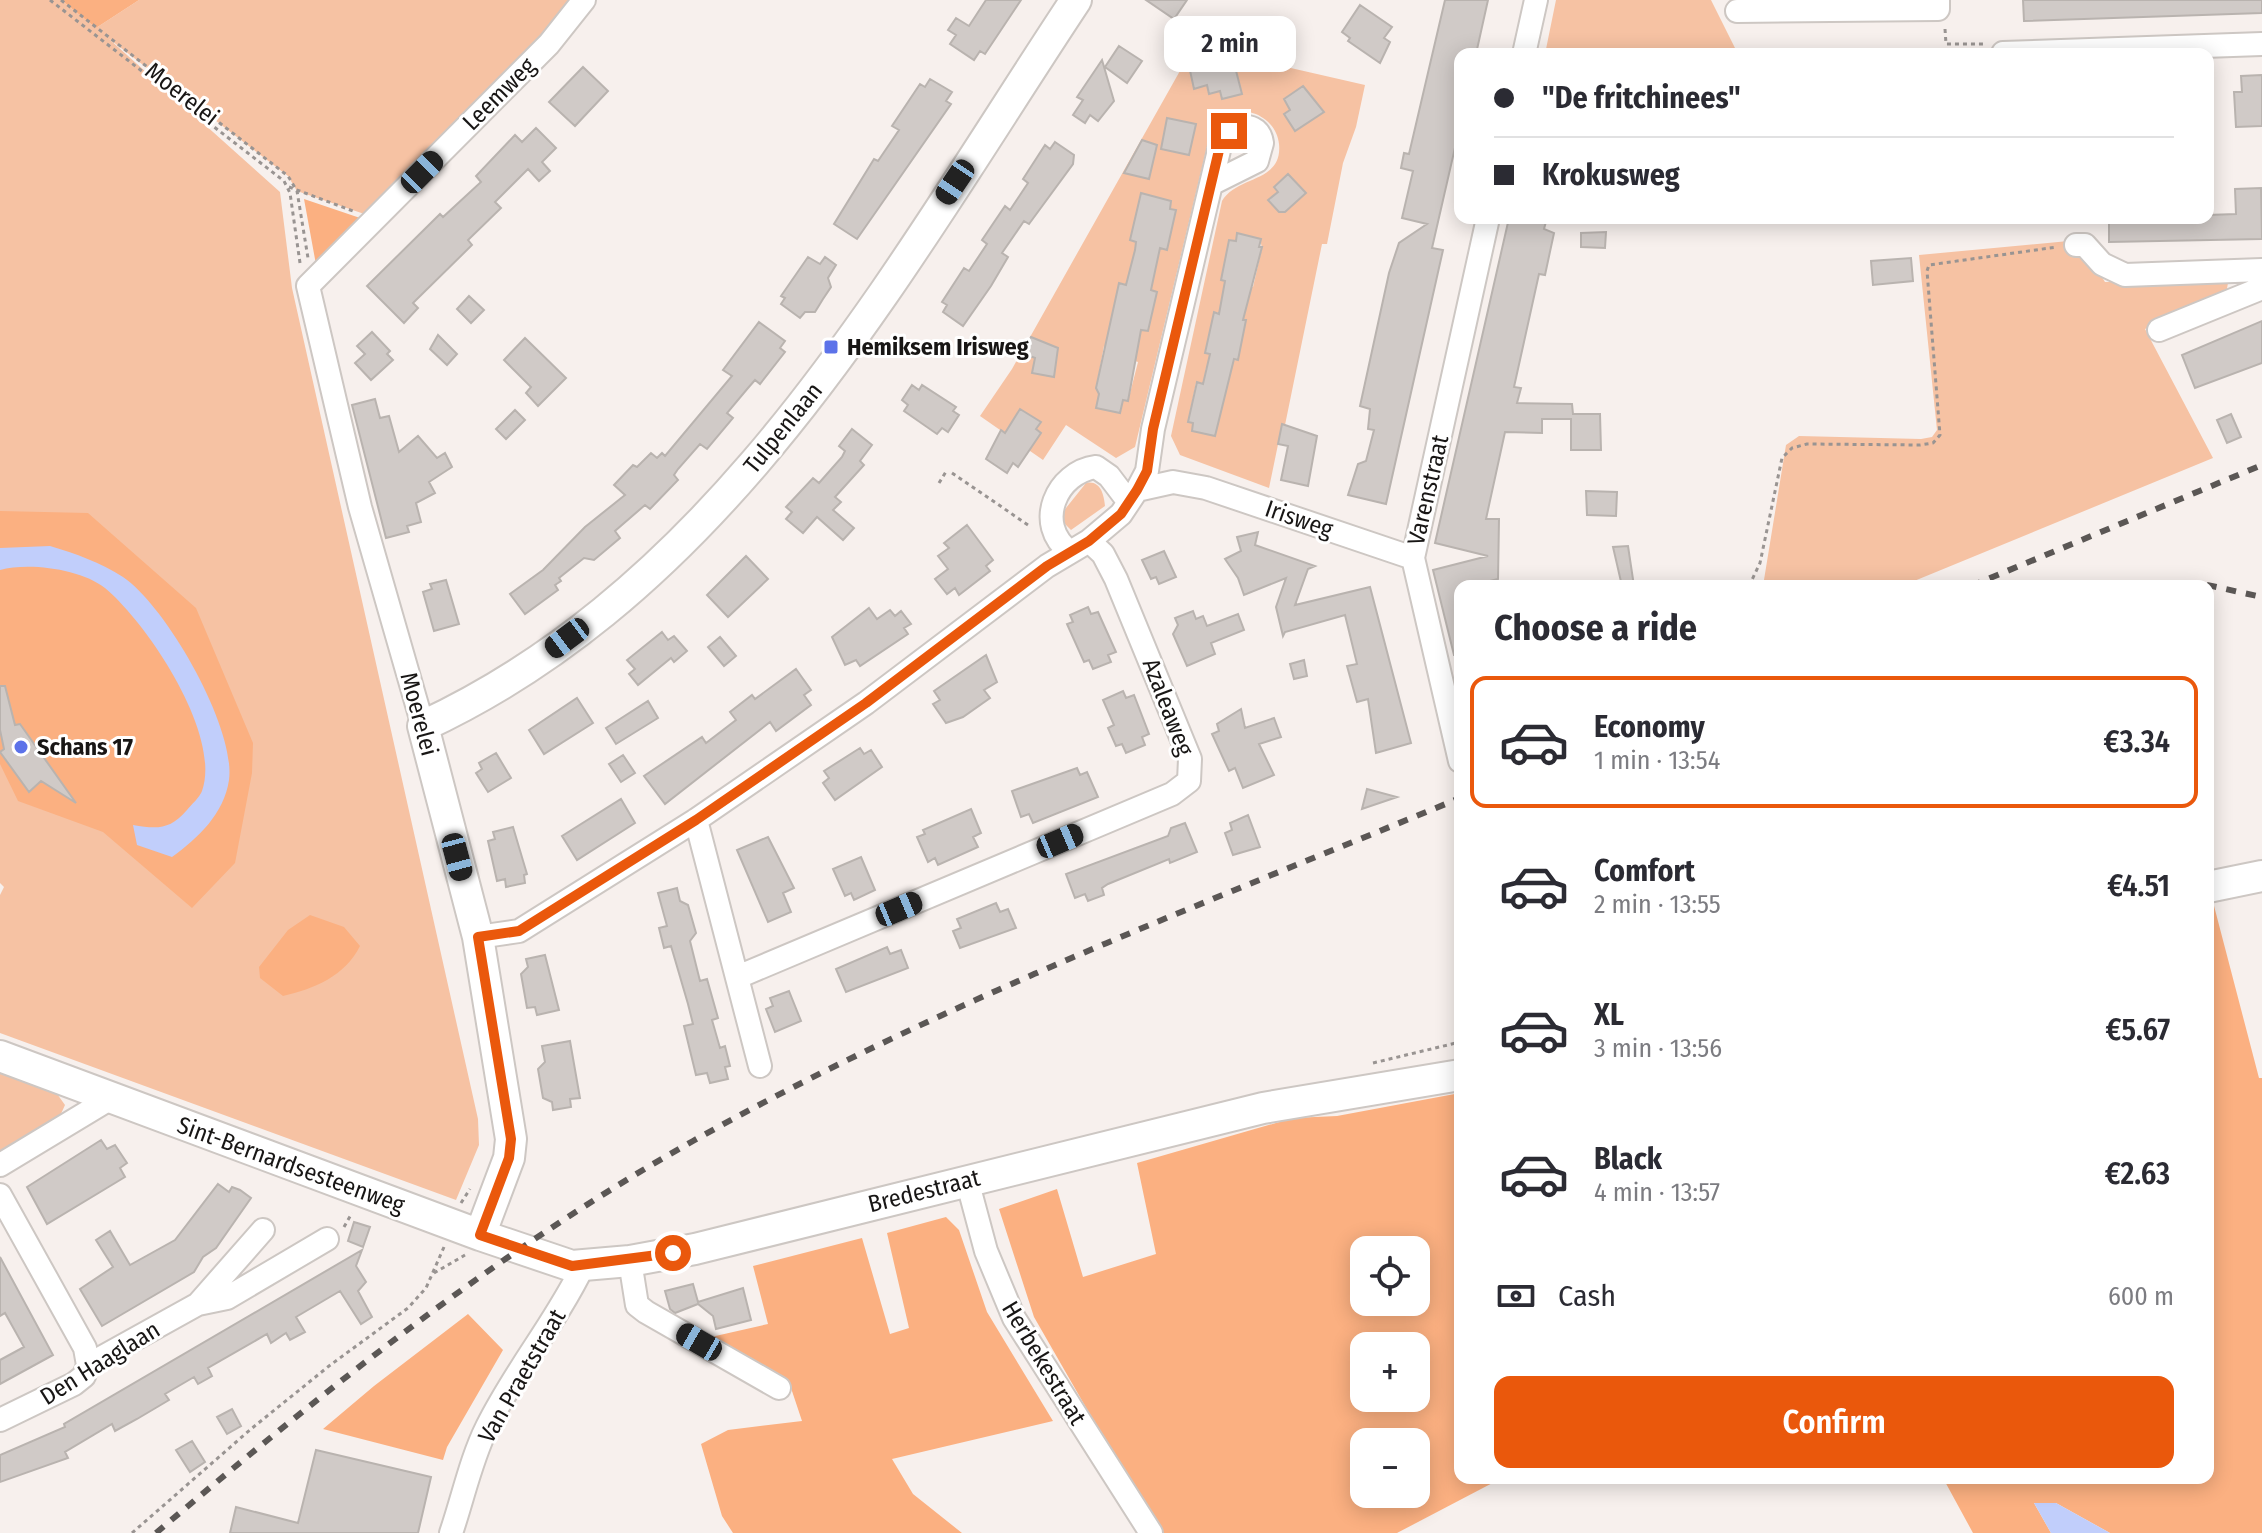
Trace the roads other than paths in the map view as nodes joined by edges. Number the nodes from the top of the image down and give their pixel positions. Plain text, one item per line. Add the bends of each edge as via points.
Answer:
1 (584, 0) edge
2 (1076, 0) edge
3 (1536, 0) edge
4 (1938, 4) edge
5 (1737, 11) dead end
6 (2262, 44) edge
7 (1525, 48) edge
8 (2147, 48) edge
9 (1213, 183) dead end
10 (1487, 224) edge
11 (2076, 245) road end
12 (2262, 270) edge
13 (308, 286) joint
14 (2262, 288) edge
15 (2159, 330) dead end
16 (1152, 451) junction
17 (1185, 483) junction
18 (1132, 496) junction
19 (1080, 546) junction
20 (1413, 558) junction
21 (423, 726) junction
22 (1454, 735) edge
23 (696, 820) junction
24 (2262, 876) edge
25 (2214, 886) edge
26 (478, 937) junction
27 (740, 976) junction
28 (0, 1056) edge
29 (1454, 1057) edge
30 (760, 1066) dead end
31 (1454, 1076) edge
32 (111, 1098) junction
33 (1263, 1108) junction
34 (0, 1165) edge
35 (967, 1180) junction
36 (0, 1195) edge
37 (263, 1230) dead end
38 (327, 1239) dead end
39 (474, 1244) junction
40 (630, 1261) junction
41 (583, 1266) junction
42 (198, 1304) junction
43 (88, 1365) junction
44 (779, 1388) dead end
45 (0, 1420) edge
46 (451, 1533) edge
47 (1151, 1533) edge

1 - 13 street, Leemweg via 549,44
2 - 21 main road, Tulpenlaan via 836,361 720,504 644,577 542,657 466,707
3 - 7 street
4 - 5 street
6 - 8 street
9 - 16 street
10 - 20 street, Varenstraat
11 - 12 street via 2085,245 2102,264 2125,275
13 - 21 street, Moerelei via 360,507
14 - 15 street
16 - 17 street, Irisweg via 1172,476
16 - 18 street
17 - 18 street, Irisweg
17 - 20 street, Irisweg
18 - 19 street via 1121,514
18 - 19 street via 1096,467 1072,477 1049,519 1053,533
19 - 23 street
19 - 27 street, Azaleaweg via 1103,554 1116,579 1190,759 1191,773 1183,789
20 - 22 street, Varenstraat
21 - 26 main road, Moerelei
23 - 26 street via 519,931
23 - 27 street
24 - 25 main road
26 - 39 main road, Moerelei via 511,1139 509,1158
27 - 30 street
28 - 32 main road, Sint-Bernardsesteenweg
29 - 33 main road, Bredestraat
31 - 33 main road, Bredestraat
32 - 34 street
32 - 39 main road, Sint-Bernardsesteenweg
33 - 35 main road, Bredestraat
35 - 40 main road, Bredestraat
35 - 47 street, Herbekestraat via 986,1251 1014,1318
36 - 43 street via 85,1348
37 - 42 street, Den Haaglaan
38 - 42 street, Den Haaglaan via 227,1298
39 - 41 main road, Sint-Bernardsesteenweg
40 - 41 main road, Bredestraat
40 - 44 street via 637,1305
41 - 46 street, Van Praetstraat via 487,1428
42 - 43 street, Den Haaglaan
43 - 45 street, Den Haaglaan via 74,1384

